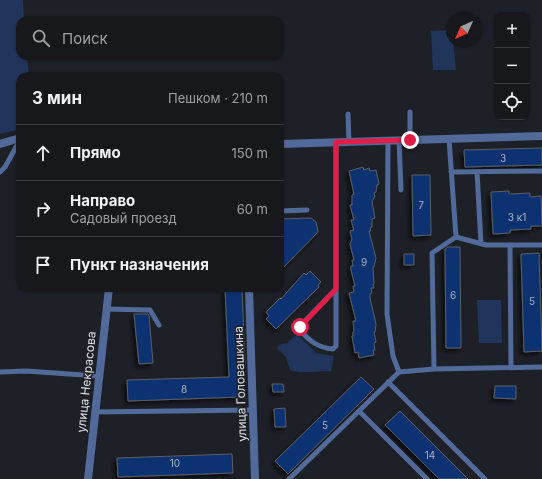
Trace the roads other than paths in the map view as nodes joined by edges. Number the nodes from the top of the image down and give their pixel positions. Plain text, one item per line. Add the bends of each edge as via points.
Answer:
1 (410, 112) dead end
2 (348, 114) dead end
3 (542, 136) edge
4 (449, 139) junction
5 (16, 140) edge
6 (400, 140) junction
7 (410, 140) junction
8 (388, 141) junction
9 (2, 142) edge
10 (336, 142) junction
11 (350, 142) junction
12 (284, 144) edge
13 (16, 147) edge
14 (542, 170) edge
15 (0, 172) edge
16 (451, 172) junction
17 (477, 172) junction
18 (401, 190) dead end
19 (307, 210) dead end
20 (284, 211) edge
21 (456, 238) junction
22 (481, 244) junction
23 (542, 245) edge
24 (510, 246) junction
25 (336, 289) junction
26 (108, 292) edge
27 (250, 292) edge
28 (106, 309) junction
29 (159, 326) dead end
30 (511, 367) junction
31 (542, 367) edge
32 (434, 369) junction
33 (0, 372) edge
34 (399, 372) junction
35 (98, 376) junction
36 (388, 382) junction
37 (253, 410) junction
38 (359, 411) junction
39 (94, 412) junction
40 (88, 479) edge
41 (255, 479) edge
42 (289, 479) edge
43 (427, 479) edge
44 (485, 479) edge

1 - 7 lane
2 - 11 lane
3 - 4 street
4 - 7 street
4 - 16 lane
5 - 9 street
6 - 7 street
6 - 8 street
6 - 18 lane
8 - 11 street
8 - 34 lane via 387,314 393,356
10 - 11 street
10 - 12 street
10 - 25 lane
13 - 15 lane via 5,168
14 - 17 lane
16 - 17 lane
16 - 21 lane
17 - 22 lane
19 - 20 lane
21 - 22 lane
21 - 32 lane via 432,253
22 - 24 lane
23 - 24 lane
24 - 30 lane
25 - 25 lane via 336,346 333,349 322,348 300,327
26 - 28 street, улица Некрасова
27 - 37 street, улица Головашкина
28 - 29 lane via 150,310
28 - 35 street, улица Некрасова
30 - 31 lane
30 - 32 lane
32 - 34 lane
33 - 35 lane via 26,371
34 - 36 lane
35 - 39 street, улица Некрасова
36 - 38 lane
36 - 44 lane
37 - 39 lane
37 - 41 street, улица Головашкина
38 - 42 lane
38 - 43 lane
39 - 40 street, улица Некрасова

